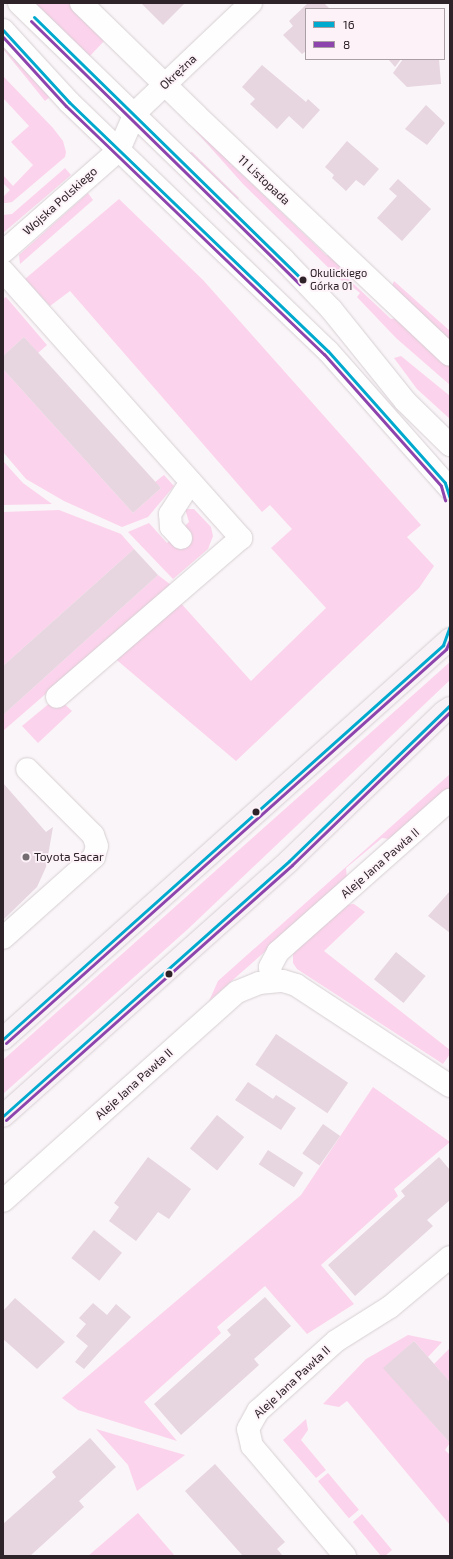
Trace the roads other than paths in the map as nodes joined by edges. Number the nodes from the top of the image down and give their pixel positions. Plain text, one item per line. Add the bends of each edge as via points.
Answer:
1 (19, 3) edge
2 (81, 3) edge
3 (250, 3) edge
4 (3, 30) edge
5 (164, 85) junction
6 (135, 113) junction
7 (118, 150) junction
8 (3, 252) edge
9 (3, 271) edge
10 (450, 355) edge
11 (448, 442) edge
12 (191, 482) junction
13 (448, 490) edge
14 (181, 538) dead end
15 (448, 637) edge
16 (57, 697) dead end
17 (448, 708) edge
18 (27, 769) dead end
19 (450, 800) edge
20 (3, 938) edge
21 (272, 980) junction
22 (3, 1038) edge
23 (450, 1086) edge
24 (3, 1116) edge
25 (3, 1201) edge
26 (450, 1257) edge
27 (346, 1556) edge

1 - 6 street
2 - 5 street, 11 Listopada
3 - 5 street, Okrężna
4 - 7 street
5 - 6 street, Okrężna
5 - 10 street, 11 Listopada
6 - 7 street, Okrężna
6 - 11 street via 300,276 360,344 397,392
7 - 8 street, Wojska Polskiego
7 - 13 street via 328,351
9 - 12 street
12 - 14 street via 170,514 171,527
12 - 16 street via 242,538
15 - 22 main road
17 - 24 main road via 290,861
18 - 20 street via 93,835 97,846 94,857
19 - 21 street, Aleje Jana Pawła II via 278,952 270,967
21 - 23 street, Aleje Jana Pawła II via 296,985
21 - 25 street, Aleje Jana Pawła II via 248,986 237,992
26 - 27 street, Aleje Jana Pawła II via 400,1300 336,1341 258,1411 248,1429 252,1446

